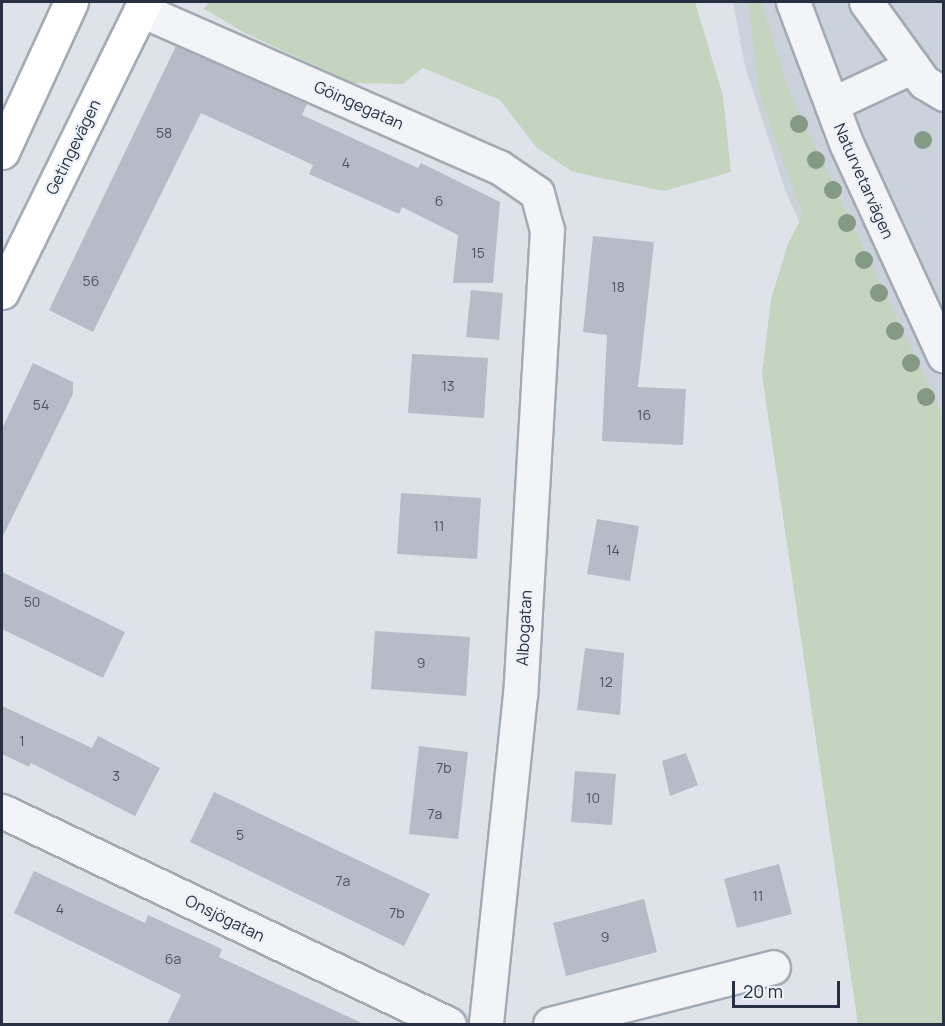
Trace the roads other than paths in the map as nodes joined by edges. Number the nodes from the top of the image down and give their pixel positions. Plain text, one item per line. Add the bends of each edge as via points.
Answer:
1 (71, 2) edge
2 (793, 2) edge
3 (866, 2) edge
4 (143, 5) edge
5 (913, 66) junction
6 (944, 94) edge
7 (832, 104) junction
8 (2, 152) edge
9 (548, 230) joint
10 (2, 292) edge
11 (944, 356) edge
12 (2, 811) edge
13 (773, 967) dead end
14 (449, 1024) edge
15 (486, 1024) edge
16 (550, 1024) edge

1 - 8 main road
2 - 7 street, Naturvetarvägen
3 - 5 street
4 - 9 street, Göingegatan via 499,167 537,193
4 - 10 main road, Getingevägen
5 - 6 street via 924,82
5 - 7 street
7 - 11 street, Naturvetarvägen
9 - 15 street, Albogatan via 520,694
12 - 14 street, Onsjögatan
13 - 16 street

